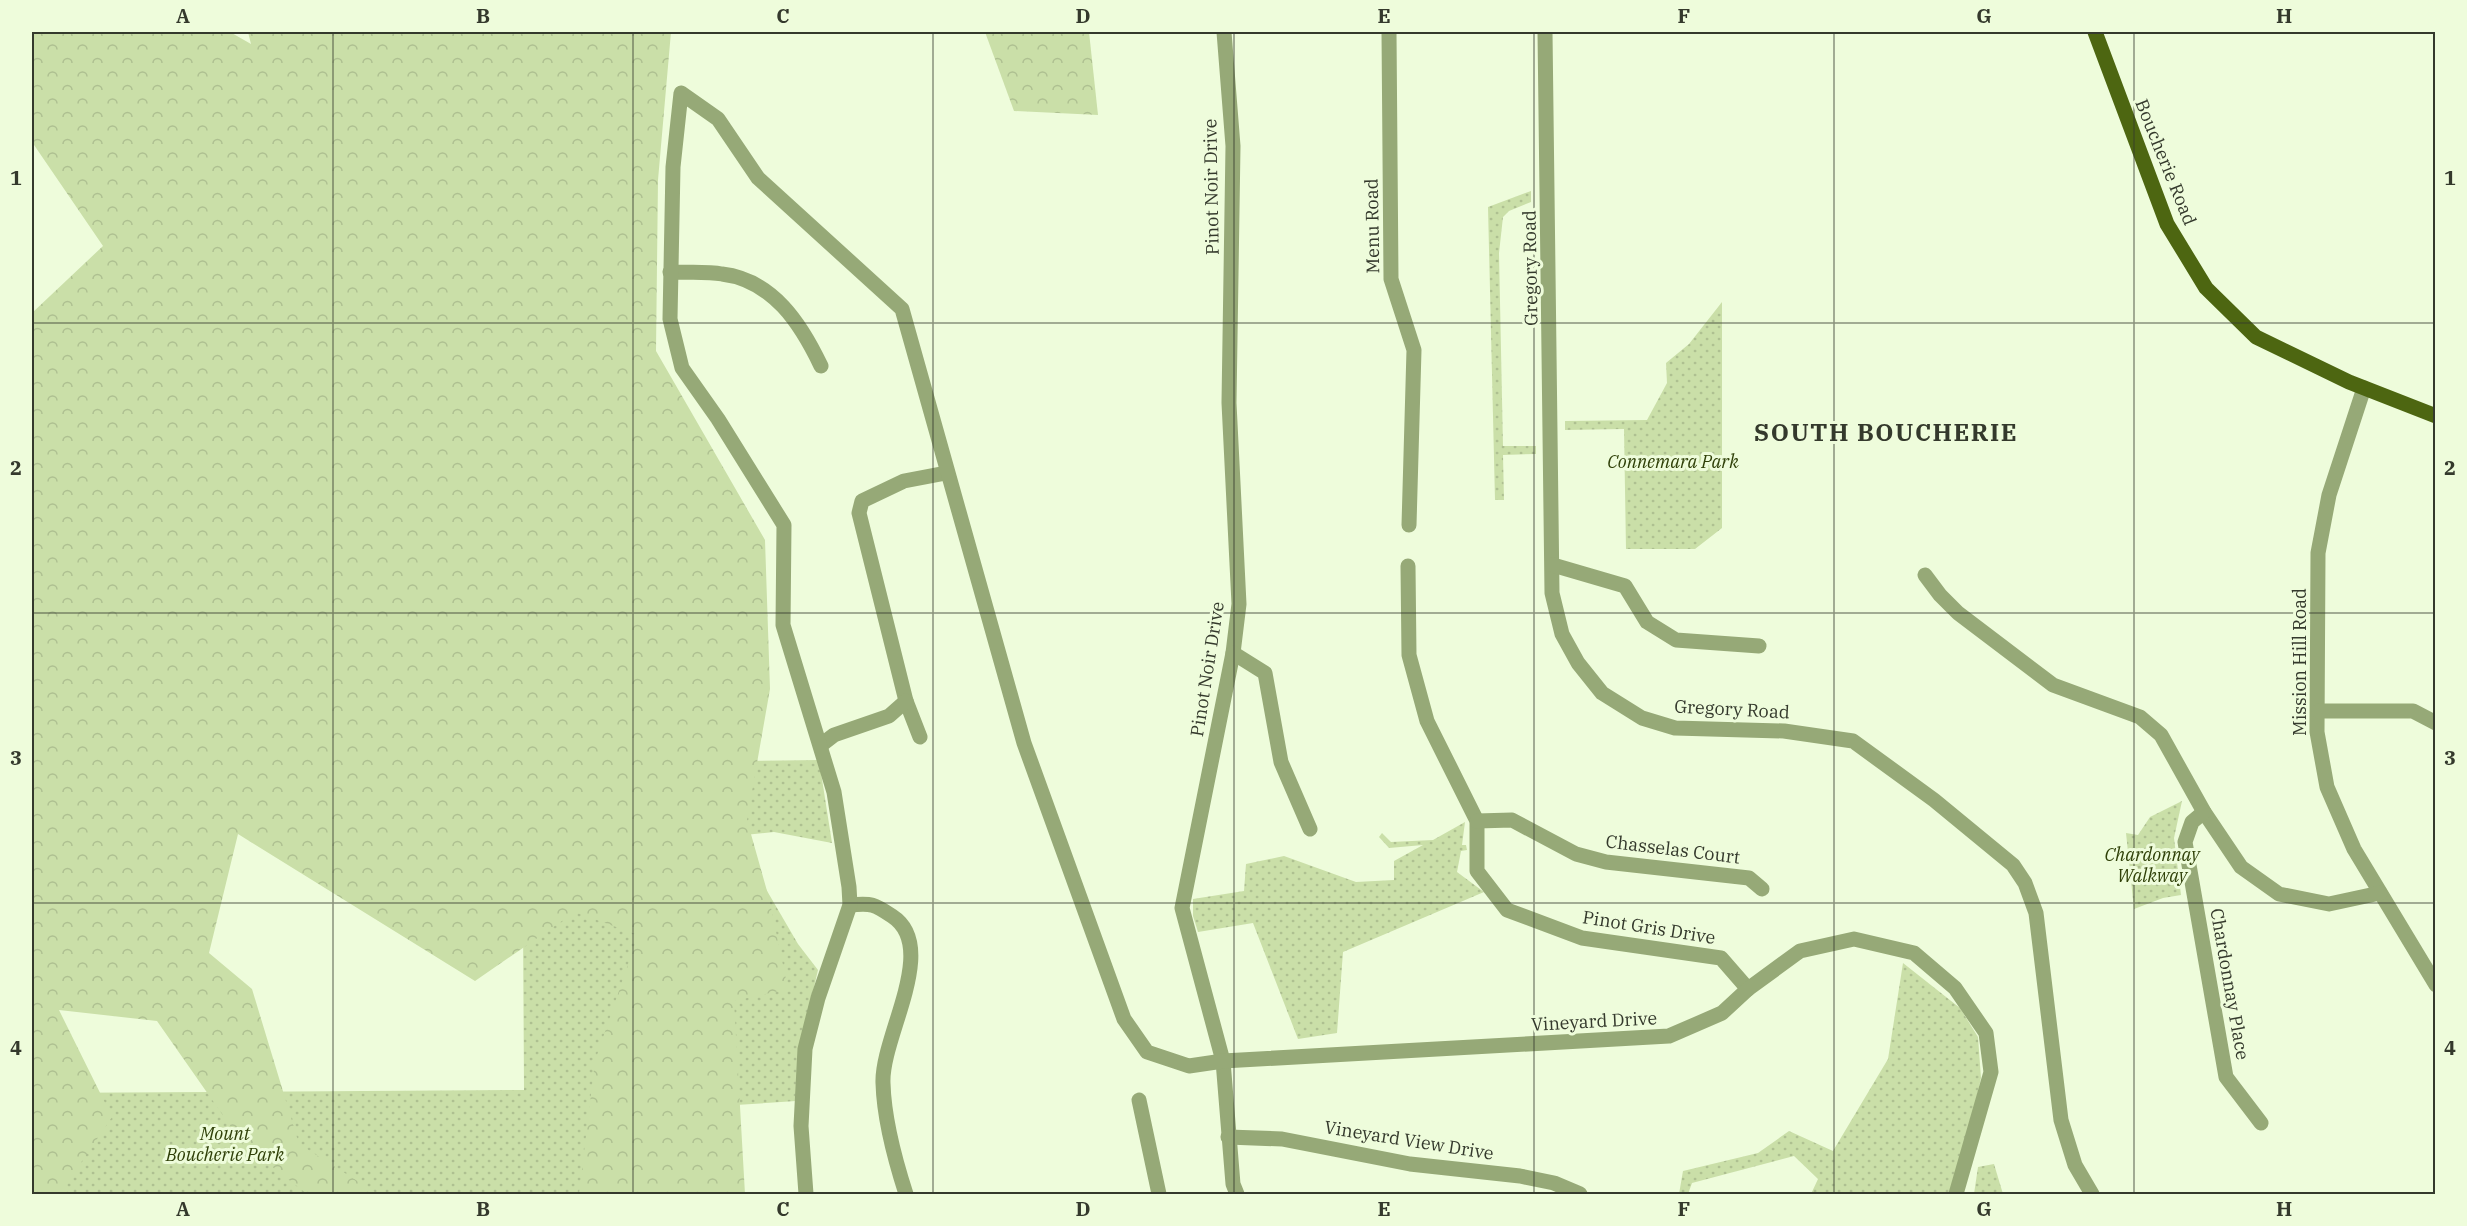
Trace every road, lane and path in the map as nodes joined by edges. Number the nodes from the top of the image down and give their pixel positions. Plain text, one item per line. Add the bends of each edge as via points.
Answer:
1 (1224, 32) edge
2 (1389, 32) edge
3 (1545, 32) edge
4 (2095, 32) edge
5 (670, 273) junction
6 (821, 366) dead end
7 (2364, 388) junction
8 (2436, 416) edge
9 (946, 473) junction
10 (1409, 525) dead end
11 (1553, 565) junction
12 (1408, 566) dead end
13 (1925, 575) dead end
14 (1759, 646) dead end
15 (1233, 652) junction
16 (906, 701) junction
17 (2319, 711) junction
18 (2436, 723) edge
19 (920, 736) dead end
20 (820, 745) junction
21 (2204, 812) junction
22 (1478, 821) junction
23 (1310, 829) dead end
24 (1762, 889) dead end
25 (2380, 893) junction
26 (850, 904) junction
27 (2436, 986) edge
28 (1748, 989) junction
29 (1223, 1061) junction
30 (1139, 1100) dead end
31 (2261, 1123) dead end
32 (1228, 1137) junction
33 (1554, 1189) edge
34 (806, 1194) edge
35 (906, 1194) edge
36 (1159, 1194) edge
37 (1237, 1194) edge
38 (1580, 1194) edge
39 (1956, 1194) edge
40 (2092, 1194) edge

1 - 15 street, Pinot Noir Drive via 1233,146 1229,403 1239,594
2 - 10 street, Menu Road via 1391,279 1414,350
3 - 11 street, Gregory Road
4 - 7 main road, Boucherie Road via 2167,224 2206,288 2256,337
5 - 6 street via 723,274 752,283 784,306 805,333
5 - 9 street, Vineyard Drive via 672,167 681,93 718,120 758,178 902,309
5 - 20 street via 670,319 682,368 784,525 783,625
7 - 8 main road, Boucherie Road
7 - 17 street, Mission Hill Road via 2329,495 2318,553
9 - 16 street via 904,481 862,501 859,513
9 - 29 street, Vineyard Drive via 1024,743 1124,1019 1147,1052 1189,1066
11 - 14 street via 1625,586 1647,622 1676,640
11 - 40 street, Gregory Road via 1552,593 1562,634 1578,663 1602,693 1642,718 1675,728 1784,731 1853,741 2013,865 2025,883 2036,913 2061,1120 2075,1165
12 - 22 street, Pinot Gris Drive via 1409,655 1427,722
13 - 21 street via 1958,613 2054,685 2140,717 2161,735
15 - 23 street via 1265,673 1281,762
15 - 29 street, Pinot Noir Drive via 1182,908
16 - 19 street
16 - 20 street via 889,716 834,735
17 - 18 street via 2413,711
17 - 25 street, Mission Hill Road via 2317,732 2327,787 2354,849
20 - 26 street via 834,792
21 - 25 street via 2241,867 2279,894 2329,904
21 - 31 street, Chardonnay Place via 2192,822 2185,842 2226,1077
22 - 24 street, Chasselas Court via 1512,820 1576,854 1606,862 1749,878
22 - 28 street, Pinot Gris Drive via 1478,871 1507,910 1582,938 1720,958
25 - 27 street, Mission Hill Road
26 - 34 street via 805,1049 801,1126
26 - 35 street via 872,903 897,919 911,938 912,962 892,1027 882,1082 896,1163
28 - 29 street, Vineyard Drive via 1722,1013 1669,1036
28 - 39 street, Vineyard Drive via 1800,951 1854,939 1914,953 1955,988 1986,1033 1991,1072
29 - 32 street, Pinot Noir Drive
30 - 36 street
32 - 33 street, Vineyard View Drive via 1282,1139 1410,1164 1520,1176
32 - 37 street, Pinot Noir Drive
33 - 38 street, Vineyard View Drive

